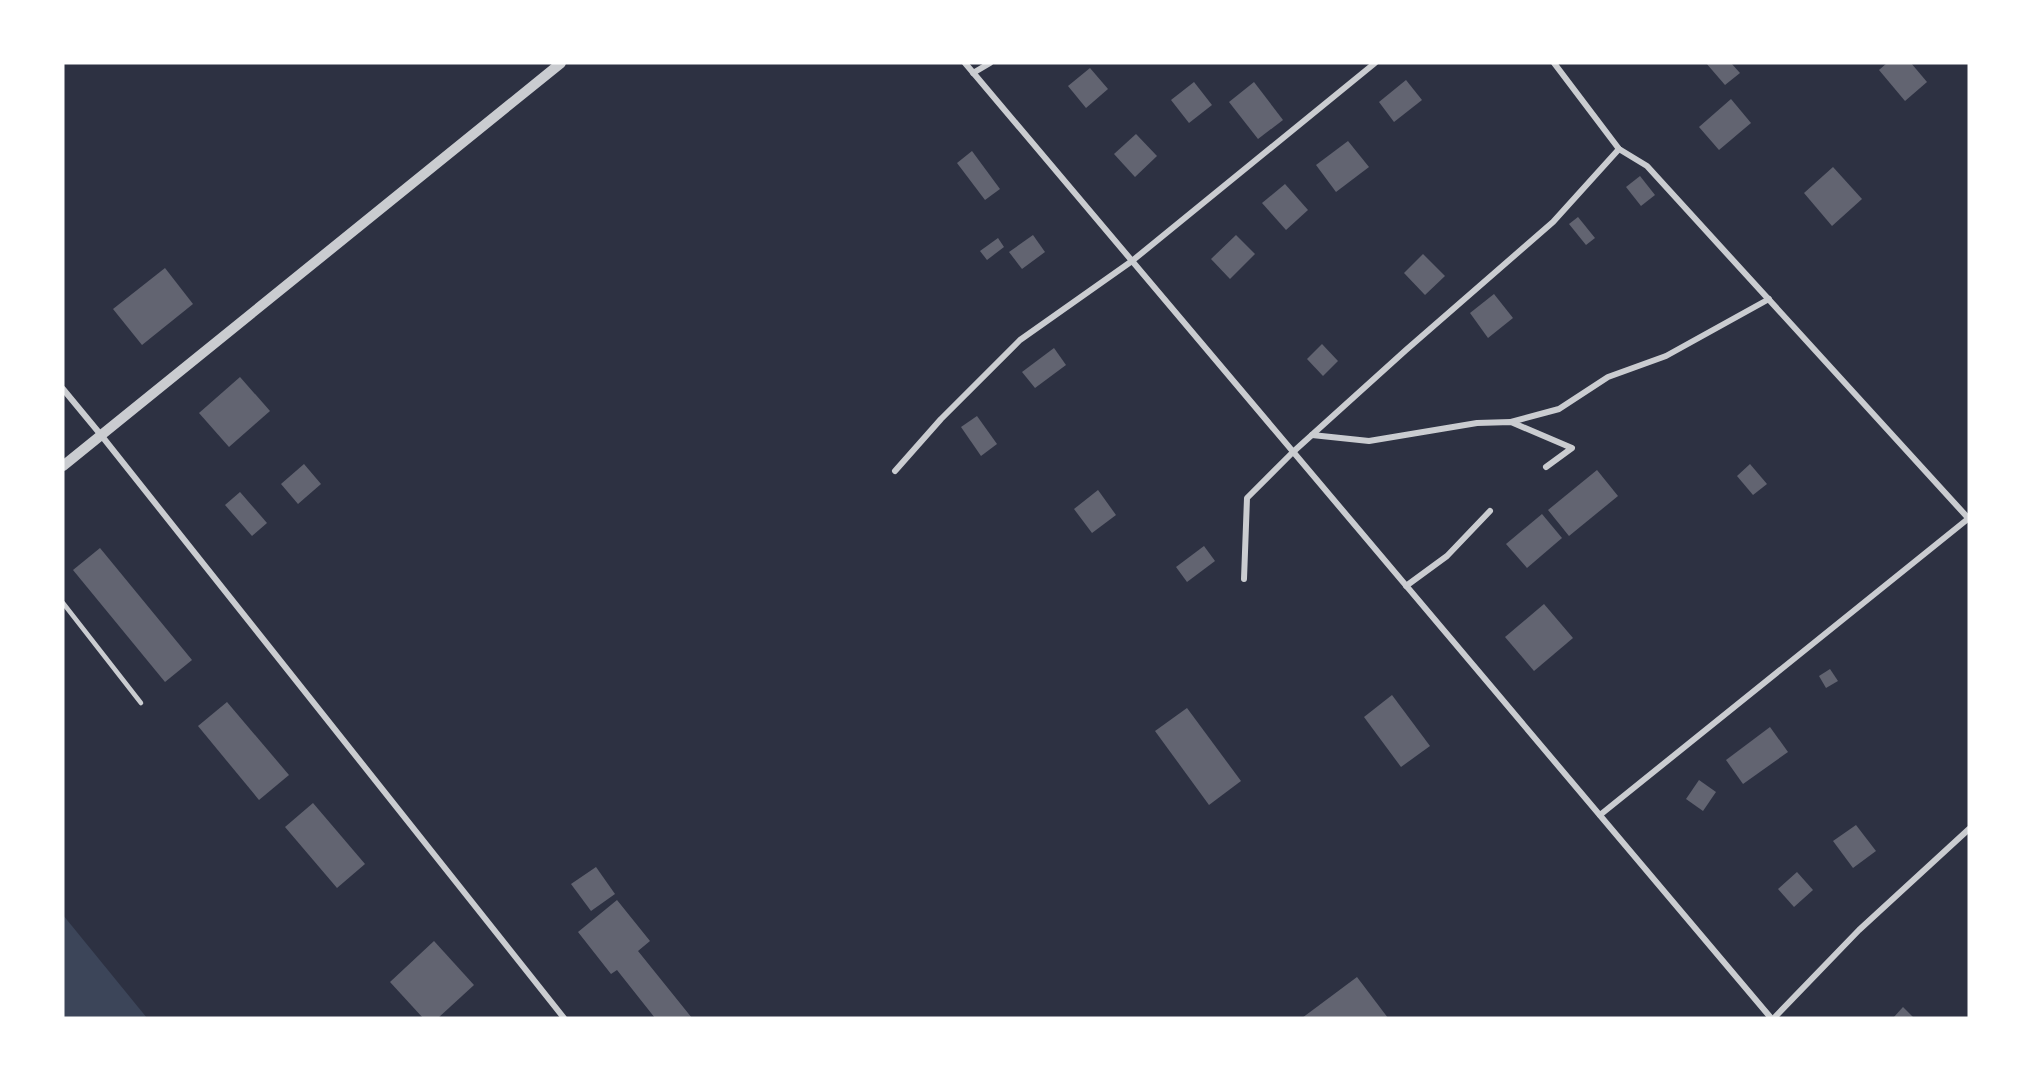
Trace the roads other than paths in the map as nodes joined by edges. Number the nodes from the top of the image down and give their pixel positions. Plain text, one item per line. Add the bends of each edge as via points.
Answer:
1 (561, 63) edge
2 (965, 63) edge
3 (990, 63) edge
4 (1375, 63) edge
5 (1554, 63) edge
6 (973, 73) junction
7 (1619, 150) junction
8 (1132, 261) junction
9 (1768, 298) junction
10 (63, 390) edge
11 (1511, 422) junction
12 (101, 435) junction
13 (1312, 435) junction
14 (1293, 452) junction
15 (63, 466) edge
16 (1546, 467) dead end
17 (895, 471) dead end
18 (1490, 511) dead end
19 (1969, 518) edge
20 (1244, 579) dead end
21 (1406, 586) junction
22 (63, 603) edge
23 (141, 703) dead end
24 (1600, 815) junction
25 (1969, 829) edge
26 (564, 1018) edge
27 (1773, 1018) edge

1 - 12 street
2 - 6 street
3 - 6 street
4 - 8 street
5 - 7 street
6 - 8 street
7 - 9 street via 1647,166
7 - 13 street via 1553,222
8 - 14 street
8 - 17 street via 1020,340
9 - 11 street via 1666,356 1608,377 1558,409
9 - 19 street
10 - 12 street
11 - 13 street via 1477,423 1369,441
11 - 16 street via 1572,448
12 - 15 street
12 - 26 street
13 - 14 street
14 - 20 street via 1247,498
14 - 21 street
18 - 21 street via 1447,556
19 - 24 street
21 - 24 street
22 - 23 lane
24 - 27 street
25 - 27 street via 1859,930

